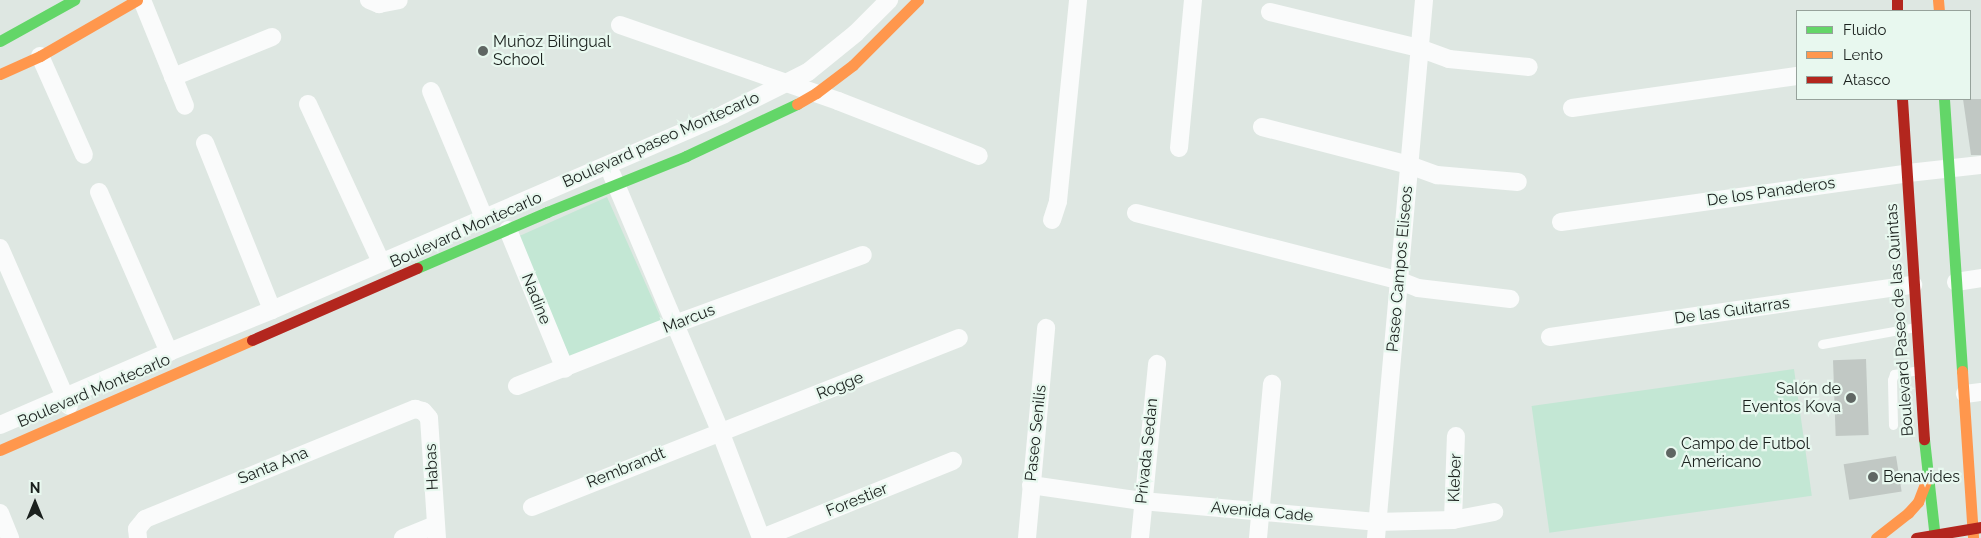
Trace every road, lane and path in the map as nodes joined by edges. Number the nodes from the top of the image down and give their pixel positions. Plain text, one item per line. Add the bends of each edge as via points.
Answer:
1 (74, 0) edge
2 (137, 0) edge
3 (142, 0) edge
4 (369, 0) edge
5 (400, 0) edge
6 (886, 0) edge
7 (918, 0) edge
8 (1078, 0) edge
9 (1193, 0) edge
10 (1424, 0) edge
11 (1270, 12) dead end
12 (620, 24) dead end
13 (272, 37) dead end
14 (0, 41) edge
15 (1419, 48) junction
16 (40, 56) junction
17 (1529, 68) dead end
18 (0, 74) edge
19 (1796, 76) edge
20 (173, 77) junction
21 (788, 82) junction
22 (431, 91) dead end
23 (816, 93) junction
24 (1902, 100) edge
25 (1944, 100) edge
26 (308, 104) dead end
27 (185, 106) dead end
28 (1572, 108) dead end
29 (1262, 126) dead end
30 (205, 142) dead end
31 (1179, 148) dead end
32 (84, 155) dead end
33 (979, 156) dead end
34 (609, 164) junction
35 (1409, 164) junction
36 (1981, 165) edge
37 (1948, 169) junction
38 (1908, 173) junction
39 (1518, 182) dead end
40 (616, 185) junction
41 (99, 192) dead end
42 (482, 213) junction
43 (1136, 213) dead end
44 (1052, 220) dead end
45 (1561, 222) dead end
46 (508, 230) junction
47 (0, 248) edge
48 (863, 255) dead end
49 (380, 258) junction
50 (1981, 278) edge
51 (1400, 281) junction
52 (1956, 282) junction
53 (1913, 285) junction
54 (1510, 299) dead end
55 (270, 306) junction
56 (675, 324) junction
57 (1916, 327) junction
58 (1046, 328) dead end
59 (1550, 337) dead end
60 (959, 338) dead end
61 (1822, 344) dead end
62 (167, 349) junction
63 (1156, 364) dead end
64 (564, 368) junction
65 (1919, 370) junction
66 (1272, 384) dead end
67 (517, 386) dead end
68 (63, 392) junction
69 (1973, 393) edge
70 (423, 411) joint
71 (74, 418) junction
72 (0, 425) edge
73 (1893, 426) dead end
74 (720, 431) junction
75 (1456, 436) dead end
76 (0, 450) edge
77 (953, 462) dead end
78 (1926, 478) junction
79 (1030, 485) junction
80 (1142, 501) junction
81 (532, 506) dead end
82 (1260, 511) junction
83 (1494, 512) dead end
84 (0, 513) edge
85 (1453, 520) junction
86 (1376, 530) edge
87 (1976, 531) edge
88 (436, 532) edge
89 (1934, 537) edge
90 (10, 538) edge
91 (138, 538) edge
92 (403, 538) edge
93 (762, 538) edge
94 (1026, 538) edge
95 (1140, 538) edge
96 (1258, 538) edge
97 (1876, 538) edge
98 (1916, 538) edge

1 - 14 street
2 - 16 street
3 - 20 street
4 - 5 street via 379,4
6 - 21 street, Boulevard paseo Montecarlo via 831,54
7 - 23 street, Boulevard Montecarlo via 853,65
8 - 44 street via 1058,200
9 - 31 street
10 - 15 street, Paseo Campos Eliseos
11 - 15 street
12 - 21 street
13 - 20 street
15 - 17 street via 1449,59
15 - 35 street, Paseo Campos Eliseos
16 - 18 street
16 - 32 street
19 - 28 street
20 - 27 street
21 - 23 street
21 - 34 street, Boulevard paseo Montecarlo
22 - 42 street
23 - 33 street
23 - 40 street, Boulevard Montecarlo via 686,156
24 - 38 street, Boulevard Paseo de las Quintas
25 - 37 street
26 - 49 street
29 - 35 street
30 - 55 street
34 - 40 street
34 - 42 street, Boulevard paseo Montecarlo
35 - 39 street via 1450,177
35 - 51 street, Paseo Campos Eliseos
36 - 37 street, De los Panaderos
37 - 38 street, De los Panaderos
37 - 52 street
38 - 45 street, De los Panaderos
38 - 53 street, Boulevard Paseo de las Quintas
40 - 46 street, Boulevard Montecarlo
40 - 56 street
41 - 62 street
42 - 49 street, Boulevard paseo Montecarlo
43 - 51 street
46 - 64 street, Nadine
46 - 71 street, Boulevard Montecarlo
47 - 68 street
48 - 56 street, Marcus
49 - 55 street, Boulevard paseo Montecarlo
50 - 52 street
51 - 54 street via 1418,288
51 - 86 street, Paseo Campos Eliseos
52 - 69 street
53 - 57 street, Boulevard Paseo de las Quintas
53 - 59 street, De las Guitarras
55 - 62 street, Boulevard paseo Montecarlo
56 - 64 street, Marcus
56 - 74 street
57 - 61 lane
57 - 65 street, Boulevard Paseo de las Quintas
58 - 79 street, Paseo Senilis
60 - 74 street, Rogge
62 - 68 street, Boulevard paseo Montecarlo
63 - 80 street, Privada Sedan
64 - 67 street, Marcus
65 - 73 lane via 1894,374
65 - 78 street, Boulevard Paseo de las Quintas
66 - 82 street
68 - 71 street
68 - 72 street, Boulevard paseo Montecarlo
69 - 87 street
70 - 88 street, Habas via 429,418
70 - 91 street, Santa Ana via 407,410 145,519 137,528
71 - 76 street, Boulevard Montecarlo
74 - 81 street, Rembrandt
74 - 93 street
75 - 85 street, Kleber
77 - 93 street, Forestier
78 - 89 street, Boulevard Paseo de las Quintas
78 - 97 street via 1918,502 1908,514
79 - 80 street, Avenida Cade
79 - 94 street, Paseo Senilis
80 - 82 street, Avenida Cade
80 - 95 street, Privada Sedan
82 - 86 street, Avenida Cade
82 - 96 street
83 - 85 street, Avenida Cade
84 - 90 street
85 - 86 street, Avenida Cade
87 - 89 street
88 - 92 street
89 - 98 street

